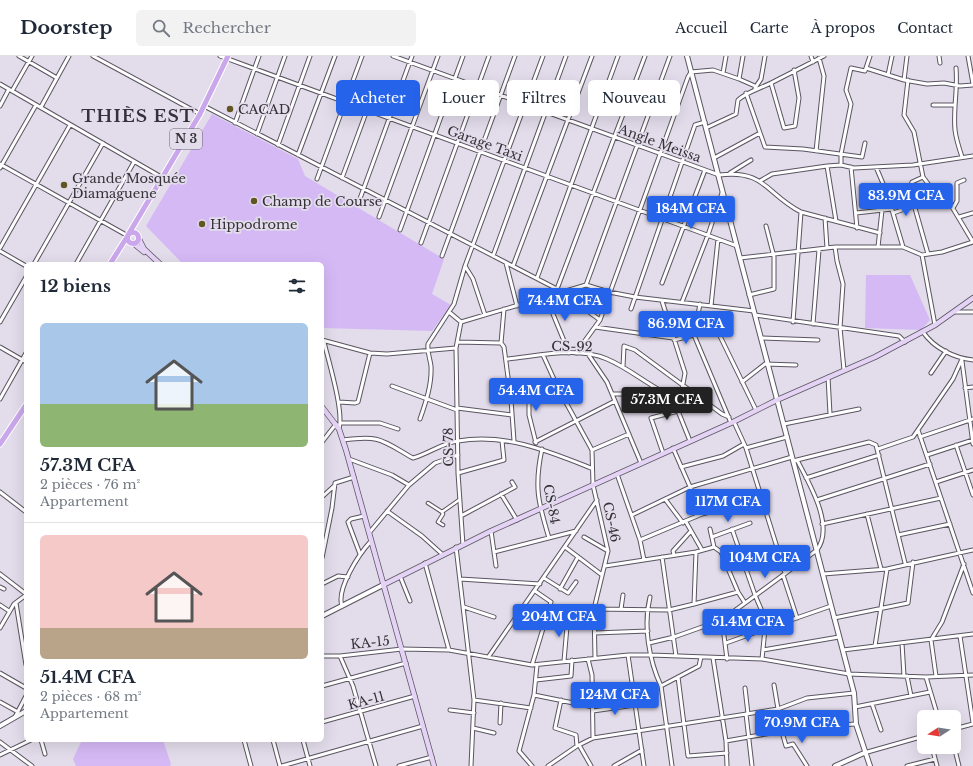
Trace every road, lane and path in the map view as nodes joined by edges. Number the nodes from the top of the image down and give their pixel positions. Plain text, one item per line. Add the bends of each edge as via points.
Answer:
1 (19, 56) edge
2 (32, 56) edge
3 (69, 56) edge
4 (93, 56) edge
5 (220, 56) edge
6 (259, 56) edge
7 (285, 56) edge
8 (310, 56) edge
9 (335, 56) edge
10 (362, 56) edge
11 (392, 56) edge
12 (412, 56) edge
13 (438, 56) edge
14 (464, 56) edge
15 (489, 56) edge
16 (515, 56) edge
17 (543, 56) edge
18 (566, 56) edge
19 (592, 56) edge
20 (618, 56) edge
21 (645, 56) edge
22 (670, 56) edge
23 (687, 56) edge
24 (726, 56) edge
25 (743, 56) edge
26 (765, 56) edge
27 (811, 56) edge
28 (824, 56) edge
29 (870, 56) edge
30 (892, 56) edge
31 (907, 56) edge
32 (939, 56) edge
33 (968, 56) edge
34 (227, 58) edge
35 (819, 58) junction
36 (29, 62) junction
37 (410, 62) junction
38 (813, 62) junction
39 (940, 63) dead end
40 (973, 63) edge
41 (968, 64) junction
42 (866, 68) junction
43 (956, 68) dead end
44 (254, 69) junction
45 (794, 70) junction
46 (433, 71) junction
47 (692, 72) junction
48 (723, 73) junction
49 (888, 75) junction
50 (277, 77) junction
51 (57, 78) junction
52 (455, 79) junction
53 (739, 79) junction
54 (353, 80) edge
55 (458, 80) edge
56 (480, 80) edge
57 (534, 80) edge
58 (557, 80) edge
59 (906, 80) junction
60 (771, 83) junction
61 (0, 84) edge
62 (957, 85) junction
63 (973, 85) edge
64 (299, 86) junction
65 (755, 88) junction
66 (11, 90) junction
67 (321, 93) junction
68 (746, 93) junction
69 (500, 96) junction
70 (507, 98) edge
71 (336, 99) edge
72 (36, 104) junction
73 (933, 105) dead end
74 (955, 105) junction
75 (0, 106) edge
76 (204, 106) junction
77 (41, 108) junction
78 (200, 114) junction
79 (340, 116) edge
80 (365, 116) edge
81 (382, 116) edge
82 (467, 116) edge
83 (521, 116) edge
84 (544, 116) edge
85 (556, 116) edge
86 (389, 119) junction
87 (568, 120) junction
88 (705, 122) junction
89 (235, 123) junction
90 (70, 124) junction
91 (412, 127) junction
92 (706, 128) junction
93 (592, 129) junction
94 (760, 133) junction
95 (257, 134) junction
96 (434, 135) junction
97 (614, 137) junction
98 (865, 143) dead end
99 (103, 144) junction
100 (457, 144) junction
101 (278, 145) junction
102 (637, 146) junction
103 (480, 152) junction
104 (816, 152) junction
105 (659, 154) junction
106 (841, 154) junction
107 (298, 155) junction
108 (973, 156) edge
109 (962, 157) junction
110 (714, 158) junction
111 (751, 160) dead end
112 (504, 161) junction
113 (134, 162) junction
114 (682, 162) junction
115 (920, 164) junction
116 (1, 165) edge
117 (841, 165) junction
118 (826, 166) junction
119 (876, 166) junction
120 (321, 167) junction
121 (851, 167) junction
122 (525, 168) junction
123 (705, 170) junction
124 (730, 173) junction
125 (719, 175) junction
126 (547, 176) junction
127 (924, 177) junction
128 (163, 178) junction
129 (342, 178) junction
130 (317, 179) dead end
131 (964, 180) dead end
132 (760, 181) junction
133 (36, 184) junction
134 (571, 185) junction
135 (364, 189) junction
136 (723, 192) junction
137 (594, 193) junction
138 (385, 200) junction
139 (69, 202) junction
140 (617, 202) junction
141 (358, 204) dead end
142 (914, 206) junction
143 (953, 208) junction
144 (638, 209) junction
145 (892, 209) junction
146 (882, 210) junction
147 (406, 211) junction
148 (801, 212) junction
149 (856, 213) junction
150 (893, 213) junction
151 (973, 213) edge
152 (379, 217) dead end
153 (959, 217) junction
154 (139, 218) junction
155 (663, 218) junction
156 (825, 218) junction
157 (101, 220) junction
158 (836, 221) junction
159 (429, 223) junction
160 (684, 226) junction
161 (766, 226) dead end
162 (857, 228) junction
163 (400, 230) dead end
164 (450, 233) junction
165 (880, 233) junction
166 (708, 235) junction
167 (128, 236) junction
168 (138, 236) junction
169 (718, 239) junction
170 (973, 242) edge
171 (131, 243) junction
172 (421, 243) dead end
173 (473, 245) junction
174 (737, 246) junction
175 (835, 247) junction
176 (878, 247) junction
177 (903, 247) junction
178 (0, 248) edge
179 (827, 248) junction
180 (819, 250) junction
181 (0, 251) edge
182 (800, 251) junction
183 (772, 253) junction
184 (116, 254) junction
185 (928, 254) junction
186 (149, 255) junction
187 (922, 255) junction
188 (442, 256) dead end
189 (493, 256) junction
190 (740, 258) junction
191 (35, 262) edge
192 (77, 262) edge
193 (111, 262) edge
194 (158, 262) edge
195 (506, 262) junction
196 (24, 265) edge
197 (465, 266) junction
198 (513, 266) junction
199 (537, 278) junction
200 (24, 280) edge
201 (662, 283) dead end
202 (586, 285) junction
203 (557, 289) junction
204 (563, 292) junction
205 (609, 292) junction
206 (749, 295) junction
207 (546, 297) junction
208 (635, 297) junction
209 (973, 298) edge
210 (662, 301) junction
211 (682, 302) junction
212 (700, 304) junction
213 (517, 306) junction
214 (712, 306) junction
215 (504, 309) junction
216 (631, 309) dead end
217 (449, 312) junction
218 (955, 312) junction
219 (973, 312) edge
220 (754, 313) junction
221 (484, 315) junction
222 (600, 320) junction
223 (0, 322) edge
224 (461, 322) junction
225 (793, 322) junction
226 (813, 324) junction
227 (935, 325) junction
228 (595, 327) junction
229 (840, 328) junction
230 (695, 331) junction
231 (923, 332) junction
232 (694, 335) junction
233 (761, 338) junction
234 (673, 339) junction
235 (818, 340) dead end
236 (324, 341) edge
237 (457, 342) junction
238 (905, 342) junction
239 (501, 343) junction
240 (324, 345) edge
241 (0, 347) edge
242 (456, 348) junction
243 (427, 350) junction
244 (946, 351) junction
245 (370, 353) junction
246 (569, 353) junction
247 (576, 353) junction
248 (588, 354) junction
249 (543, 355) junction
250 (24, 356) edge
251 (506, 359) junction
252 (962, 359) junction
253 (22, 360) junction
254 (973, 360) edge
255 (768, 363) junction
256 (796, 365) dead end
257 (623, 367) junction
258 (844, 370) junction
259 (931, 373) dead end
260 (828, 377) junction
261 (742, 382) junction
262 (392, 386) dead end
263 (684, 386) junction
264 (973, 387) edge
265 (558, 388) junction
266 (652, 388) junction
267 (965, 388) junction
268 (612, 394) junction
269 (529, 395) junction
270 (0, 399) edge
271 (427, 400) junction
272 (511, 400) junction
273 (680, 400) junction
274 (777, 400) junction
275 (615, 401) junction
276 (339, 402) junction
277 (24, 408) edge
278 (324, 409) edge
279 (457, 409) junction
280 (859, 409) dead end
281 (756, 410) junction
282 (678, 411) junction
283 (665, 414) junction
284 (830, 414) junction
285 (512, 415) junction
286 (729, 417) junction
287 (420, 419) dead end
288 (576, 420) junction
289 (971, 420) edge
290 (732, 422) junction
291 (338, 424) junction
292 (784, 424) junction
293 (398, 428) dead end
294 (918, 430) junction
295 (629, 434) junction
296 (787, 437) junction
297 (920, 437) junction
298 (324, 440) edge
299 (343, 440) junction
300 (458, 441) junction
301 (502, 441) junction
302 (514, 441) junction
303 (690, 441) junction
304 (973, 441) edge
305 (535, 442) junction
306 (0, 444) edge
307 (744, 444) junction
308 (956, 445) junction
309 (536, 447) junction
310 (673, 448) junction
311 (746, 448) junction
312 (878, 448) junction
313 (542, 449) junction
314 (592, 450) junction
315 (662, 453) junction
316 (458, 455) junction
317 (879, 455) junction
318 (927, 455) junction
319 (348, 459) junction
320 (794, 459) junction
321 (641, 463) junction
322 (930, 464) junction
323 (681, 467) junction
324 (591, 468) junction
325 (752, 469) junction
326 (973, 470) edge
327 (965, 472) junction
328 (458, 473) junction
329 (617, 474) junction
330 (354, 477) junction
331 (806, 478) junction
332 (885, 478) junction
333 (512, 482) dead end
334 (936, 482) junction
335 (409, 485) junction
336 (592, 485) junction
337 (334, 486) junction
338 (690, 487) junction
339 (0, 492) edge
340 (501, 494) junction
341 (324, 495) edge
342 (973, 495) edge
343 (941, 498) junction
344 (665, 499) junction
345 (762, 499) junction
346 (459, 500) junction
347 (597, 500) junction
348 (817, 500) junction
349 (428, 503) dead end
350 (540, 509) junction
351 (892, 509) junction
352 (24, 510) edge
353 (387, 511) junction
354 (442, 512) junction
355 (702, 514) junction
356 (867, 514) junction
357 (632, 515) junction
358 (364, 516) junction
359 (460, 516) junction
360 (517, 520) junction
361 (684, 522) junction
362 (750, 523) dead end
363 (822, 524) junction
364 (950, 524) junction
365 (443, 525) dead end
366 (710, 528) dead end
367 (732, 530) junction
368 (491, 531) junction
369 (576, 531) junction
370 (691, 531) junction
371 (369, 533) junction
372 (898, 535) junction
373 (584, 537) dead end
374 (712, 537) junction
375 (549, 538) junction
376 (640, 540) junction
377 (371, 541) junction
378 (463, 545) junction
379 (456, 547) junction
380 (565, 547) junction
381 (714, 547) junction
382 (324, 548) edge
383 (702, 550) junction
384 (816, 550) junction
385 (973, 550) edge
386 (608, 551) junction
387 (494, 552) junction
388 (696, 552) junction
389 (960, 552) junction
390 (360, 554) junction
391 (442, 554) junction
392 (674, 555) junction
393 (578, 557) junction
394 (662, 557) junction
395 (644, 560) junction
396 (913, 562) junction
397 (425, 563) junction
398 (905, 564) junction
399 (964, 564) junction
400 (496, 566) dead end
401 (604, 566) junction
402 (881, 569) junction
403 (887, 569) junction
404 (973, 573) edge
405 (0, 574) edge
406 (784, 574) junction
407 (823, 574) junction
408 (602, 575) junction
409 (967, 575) junction
410 (400, 576) junction
411 (348, 577) junction
412 (544, 578) junction
413 (460, 579) junction
414 (576, 582) dead end
415 (324, 583) edge
416 (540, 584) junction
417 (383, 585) junction
418 (0, 587) edge
419 (4, 588) dead end
420 (560, 589) junction
421 (535, 591) junction
422 (24, 592) edge
423 (738, 592) junction
424 (973, 593) edge
425 (623, 595) dead end
426 (755, 595) junction
427 (24, 596) edge
428 (650, 597) dead end
429 (410, 601) dead end
430 (16, 603) junction
431 (745, 603) junction
432 (694, 604) junction
433 (0, 605) edge
434 (342, 606) junction
435 (831, 606) junction
436 (464, 607) junction
437 (881, 608) junction
438 (594, 609) junction
439 (620, 609) junction
440 (647, 610) junction
441 (669, 610) junction
442 (9, 611) junction
443 (324, 615) edge
444 (568, 615) dead end
445 (494, 617) dead end
446 (797, 618) junction
447 (834, 618) junction
448 (722, 620) junction
449 (0, 628) edge
450 (769, 628) junction
451 (765, 629) junction
452 (648, 631) junction
453 (595, 633) junction
454 (973, 634) edge
455 (960, 636) junction
456 (674, 637) junction
457 (839, 637) junction
458 (930, 640) junction
459 (649, 643) junction
460 (726, 643) junction
461 (902, 643) junction
462 (875, 646) junction
463 (402, 649) junction
464 (449, 650) junction
465 (763, 650) junction
466 (843, 650) junction
467 (24, 653) edge
468 (470, 653) junction
469 (628, 655) junction
470 (651, 655) junction
471 (324, 656) edge
472 (340, 656) junction
473 (489, 656) junction
474 (676, 656) junction
475 (701, 657) junction
476 (595, 658) junction
477 (713, 658) junction
478 (588, 659) junction
479 (727, 659) junction
480 (572, 660) junction
481 (762, 660) junction
482 (564, 661) junction
483 (406, 664) junction
484 (532, 665) junction
485 (537, 665) junction
486 (0, 673) edge
487 (849, 674) junction
488 (973, 675) edge
489 (906, 676) junction
490 (936, 676) junction
491 (966, 676) junction
492 (678, 677) junction
493 (926, 677) junction
494 (350, 678) junction
495 (536, 680) junction
496 (324, 685) edge
497 (774, 685) dead end
498 (661, 686) junction
499 (24, 687) edge
500 (745, 688) dead end
501 (930, 692) junction
502 (854, 693) junction
503 (534, 695) junction
504 (415, 696) junction
505 (911, 696) junction
506 (24, 700) edge
507 (474, 700) junction
508 (561, 700) junction
509 (0, 702) edge
510 (501, 703) junction
511 (872, 704) junction
512 (635, 705) junction
513 (592, 707) junction
514 (855, 707) junction
515 (531, 708) junction
516 (778, 709) junction
517 (450, 710) dead end
518 (936, 710) edge
519 (24, 711) edge
520 (360, 711) junction
521 (593, 711) junction
522 (18, 712) junction
523 (474, 713) junction
524 (747, 714) junction
525 (15, 717) junction
526 (721, 718) junction
527 (324, 721) edge
528 (500, 724) dead end
529 (683, 724) junction
530 (856, 724) junction
531 (973, 724) edge
532 (0, 726) edge
533 (423, 726) junction
534 (667, 727) junction
535 (961, 727) edge
536 (473, 728) junction
537 (881, 730) dead end
538 (639, 731) junction
539 (782, 732) junction
540 (494, 733) dead end
541 (593, 738) junction
542 (749, 738) junction
543 (917, 738) edge
544 (726, 741) junction
545 (0, 742) edge
546 (27, 742) edge
547 (42, 742) edge
548 (245, 742) edge
549 (274, 742) edge
550 (304, 742) edge
551 (369, 742) junction
552 (578, 746) junction
553 (12, 750) junction
554 (642, 750) junction
555 (727, 753) junction
556 (864, 753) junction
557 (0, 754) edge
558 (45, 754) dead end
559 (934, 754) edge
560 (956, 754) edge
561 (432, 757) junction
562 (308, 759) junction
563 (935, 759) junction
564 (32, 766) edge
565 (251, 766) edge
566 (281, 766) edge
567 (310, 766) edge
568 (376, 766) edge
569 (399, 766) edge
570 (434, 766) edge
571 (472, 766) edge
572 (532, 766) edge
573 (548, 766) edge
574 (591, 766) edge
575 (614, 766) edge
576 (644, 766) edge
577 (672, 766) edge
578 (727, 766) edge
579 (752, 766) edge
580 (807, 766) edge
581 (835, 766) edge
582 (870, 766) edge
583 (907, 766) edge
584 (937, 766) edge
585 (959, 766) edge

1 - 36 street
2 - 36 street
3 - 51 street
4 - 78 street
5 - 34 street, Garage Taxi
6 - 44 street
7 - 50 street
8 - 64 street
9 - 67 street
10 - 54 street
11 - 37 street, Angle Meissa
12 - 37 street
13 - 46 street
14 - 52 street
15 - 56 street
16 - 69 street
17 - 57 street
18 - 58 street
19 - 87 street
20 - 93 street
21 - 97 street
22 - 102 street
23 - 47 street
24 - 48 street
25 - 53 street
26 - 65 street via 761,78
27 - 38 street
28 - 35 street
29 - 42 street
30 - 49 street
31 - 59 street
32 - 39 street
33 - 41 street
34 - 44 street, Garage Taxi
34 - 76 main road, N 3
35 - 38 street
35 - 104 street via 824,76
36 - 51 street
36 - 66 street
37 - 46 street, Angle Meissa
37 - 86 street
38 - 45 street
40 - 41 street
41 - 63 street
42 - 49 street
42 - 106 street via 864,71 851,68 846,90 851,104
43 - 62 street
44 - 50 street, Garage Taxi
44 - 89 street
45 - 60 street
45 - 60 street via 799,98 795,126 784,128
46 - 52 street, Angle Meissa
46 - 91 street
47 - 48 street via 713,70
47 - 88 street
47 - 105 street via 688,76
48 - 53 street
49 - 59 street
50 - 64 street, Garage Taxi
50 - 95 street
51 - 77 street
52 - 55 street, Angle Meissa
52 - 96 street
53 - 65 street
59 - 62 street
59 - 115 street via 904,115 914,132
60 - 65 street
61 - 66 street
62 - 63 street
62 - 74 street
64 - 67 street, Garage Taxi
64 - 101 street
65 - 68 street
66 - 72 street
66 - 75 street
67 - 71 street, Garage Taxi
67 - 107 street
68 - 92 street via 738,100 736,114
68 - 94 street
69 - 70 street, Angle Meissa
69 - 103 street
72 - 77 street
72 - 116 street
73 - 74 street
74 - 109 street via 955,131
76 - 78 main road, N 3
76 - 89 street
77 - 90 street
78 - 128 main road, N 3
79 - 120 street
80 - 129 street
81 - 86 street, Garage Taxi
82 - 100 street
83 - 112 street
84 - 122 street
85 - 87 street, Angle Meissa
86 - 91 street, Garage Taxi
86 - 135 street
87 - 93 street, Angle Meissa
87 - 126 street
88 - 92 street
88 - 114 street via 695,125
89 - 95 street
90 - 99 street
90 - 133 street
91 - 96 street, Garage Taxi
91 - 138 street
92 - 110 street
93 - 97 street, Angle Meissa
93 - 134 street
94 - 104 street via 765,147
94 - 110 street
95 - 101 street
96 - 100 street, Garage Taxi
96 - 147 street
97 - 102 street, Angle Meissa
97 - 137 street
98 - 106 street via 862,157
99 - 113 street
99 - 139 street
100 - 103 street, Garage Taxi
100 - 159 street
101 - 107 street
102 - 105 street, Angle Meissa
102 - 140 street
103 - 112 street, Garage Taxi
103 - 164 street
104 - 106 street
105 - 114 street, Angle Meissa
105 - 144 street
106 - 117 street
107 - 120 street
108 - 109 street
109 - 115 street
110 - 125 street
111 - 124 street
112 - 122 street, Garage Taxi
112 - 173 street
113 - 128 street
113 - 157 street
114 - 123 street, Angle Meissa
114 - 155 street
115 - 119 street
115 - 127 street
116 - 133 street
117 - 118 street
117 - 121 street
118 - 132 street via 772,174
118 - 158 street
119 - 121 street
119 - 145 street
120 - 129 street
120 - 130 street
121 - 149 street
122 - 126 street, Garage Taxi
122 - 189 street
123 - 125 street, Angle Meissa
123 - 160 street
124 - 125 street
124 - 132 street via 750,176
125 - 136 street
126 - 134 street, Garage Taxi
126 - 198 street
127 - 142 street via 912,182
127 - 143 street via 930,187 940,190
128 - 154 main road, N 3
129 - 135 street
131 - 143 street via 957,183 957,201
132 - 148 street
133 - 139 street
133 - 178 street
134 - 137 street, Garage Taxi
134 - 199 street
135 - 138 street
135 - 141 street
136 - 166 street
136 - 174 street
137 - 140 street, Garage Taxi
137 - 203 street
138 - 147 street
138 - 152 street
139 - 157 street
139 - 191 street
140 - 144 street, Garage Taxi
140 - 202 street
142 - 150 street
142 - 185 street
143 - 153 street
144 - 155 street, Garage Taxi
144 - 205 street
145 - 146 street
145 - 150 street
146 - 149 street
146 - 165 street
147 - 159 street
147 - 163 street
148 - 156 street
148 - 182 street
149 - 162 street
150 - 177 street
151 - 153 street
153 - 170 street
154 - 167 main road, N 3
154 - 168 main road, N 3
155 - 160 street, Garage Taxi
155 - 208 street
156 - 158 street
156 - 179 street
157 - 167 street
157 - 192 street
158 - 162 street
159 - 164 street
159 - 172 street
160 - 166 street, Garage Taxi
160 - 201 street
161 - 183 street
162 - 165 street
164 - 173 street
164 - 188 street
165 - 176 street
166 - 169 street, Garage Taxi
166 - 211 street
167 - 168 main road via 134,233
167 - 171 main road
167 - 184 main road, N 3
168 - 171 main road via 138,240
168 - 186 main road via 142,247
169 - 174 street, Garage Taxi
169 - 214 street
170 - 185 street
171 - 184 main road, N 3
171 - 186 main road
173 - 189 street
173 - 197 street
174 - 190 street
175 - 176 street
175 - 179 street
175 - 229 street via 843,284
176 - 177 street
177 - 187 street
179 - 180 street
180 - 182 street
180 - 226 street
181 - 196 street
182 - 183 street
182 - 225 street
183 - 190 street
183 - 206 street via 774,290
184 - 193 main road, N 3
185 - 187 street
186 - 194 main road
187 - 227 street
189 - 195 street
190 - 206 street
195 - 198 street
195 - 213 street
197 - 217 street via 454,304
197 - 221 street via 473,279
198 - 199 street
199 - 203 street
200 - 223 street
202 - 204 street
202 - 205 street
203 - 204 street
204 - 207 street
204 - 222 street
205 - 208 street
205 - 222 street
206 - 220 street
207 - 213 street
207 - 246 street
208 - 210 street
208 - 216 street
209 - 218 main road
210 - 211 street
210 - 234 street
211 - 212 street
212 - 214 street
212 - 230 street
213 - 215 street
214 - 220 street
215 - 221 street
215 - 239 street
217 - 224 street
217 - 243 street via 430,338
218 - 219 street
218 - 227 main road
220 - 225 street
220 - 233 street
221 - 224 street
222 - 228 street
224 - 237 street, CS-78
225 - 226 street
226 - 229 street
227 - 231 main road
228 - 234 street
228 - 247 street
229 - 238 street via 899,336
229 - 258 street
230 - 232 street
230 - 261 street via 718,332
231 - 238 main road
231 - 244 street via 930,342
232 - 234 street
232 - 286 street
233 - 235 street
233 - 255 street
234 - 263 street via 685,373
236 - 245 street
237 - 239 street
237 - 242 street, CS-78
238 - 258 main road
239 - 251 street
240 - 276 street
241 - 253 street
242 - 243 street
242 - 279 street, CS-78
243 - 245 street
243 - 271 street via 431,366
244 - 252 street
244 - 259 street
245 - 276 street via 358,402
246 - 247 street, CS-92
246 - 249 street, CS-92
247 - 248 street, CS-92
248 - 257 street, CS-92 via 607,358
248 - 268 street via 604,375
249 - 251 street, CS-92
249 - 265 street
250 - 253 street
251 - 272 street
252 - 254 street
252 - 267 street
252 - 294 street via 953,379
253 - 270 street
255 - 256 street
255 - 261 street
255 - 274 street
257 - 263 street via 624,346 635,350
257 - 266 street, CS-92
258 - 260 main road
260 - 274 main road
260 - 284 street
261 - 281 street
262 - 271 street
263 - 273 street
263 - 286 street
264 - 267 street
265 - 269 street
265 - 288 street
266 - 268 street via 647,394
266 - 273 street, CS-92
266 - 283 street
267 - 289 street
268 - 275 street
269 - 272 street
269 - 305 street via 529,415
271 - 279 street
271 - 287 street
272 - 285 street
273 - 282 street
274 - 281 main road
274 - 292 street
275 - 288 street
275 - 295 street
276 - 291 street
277 - 306 main road
278 - 291 main road
279 - 285 street
279 - 300 street, CS-78
280 - 284 street
281 - 290 main road
282 - 283 street
282 - 303 street
283 - 315 street via 651,418
284 - 292 street
285 - 302 street
286 - 290 street
288 - 305 street
288 - 314 street
289 - 297 street
289 - 304 street
290 - 303 main road
290 - 307 street
291 - 293 street via 380,423
291 - 298 street
291 - 299 main road
292 - 296 street
294 - 297 street
294 - 312 street via 910,439
295 - 314 street
295 - 321 street
296 - 311 street
296 - 320 street
297 - 318 street
299 - 300 street via 381,440 413,458
299 - 319 main road
300 - 301 street
300 - 316 street, CS-78
301 - 302 street
301 - 328 street via 504,460
302 - 309 street
303 - 310 main road
304 - 308 street
305 - 309 street
307 - 311 street
307 - 323 street via 723,456
308 - 318 street
308 - 327 street
309 - 313 street
310 - 315 main road
310 - 323 street
311 - 325 street
312 - 317 street
312 - 320 street via 869,442
313 - 324 street
313 - 350 street, CS-84 via 537,473
314 - 324 street, CS-46
315 - 321 main road
316 - 328 street, CS-78
316 - 335 street via 434,463
317 - 331 street
317 - 332 street
318 - 322 street
319 - 330 main road
319 - 335 street via 392,475
320 - 325 street
320 - 331 street
320 - 384 street
321 - 329 main road
322 - 332 street
322 - 334 street
323 - 338 street
324 - 336 street, CS-46
325 - 338 street
325 - 345 street
326 - 327 street
327 - 334 street
327 - 342 street
328 - 346 street, CS-78
329 - 336 main road
329 - 357 street
330 - 337 street via 337,482
330 - 358 main road
331 - 348 street
332 - 348 street
332 - 351 street
333 - 340 street via 515,487
334 - 343 street
335 - 353 street
336 - 347 street, CS-46
336 - 350 main road
337 - 341 street
337 - 382 street
338 - 344 street
338 - 355 street
339 - 352 street
340 - 359 street
340 - 360 street
343 - 351 street
343 - 364 street
344 - 357 street
344 - 361 street
345 - 355 street
345 - 406 street
346 - 354 street
346 - 359 street, CS-78
347 - 369 street
347 - 386 street, CS-46
348 - 363 street
349 - 354 street
350 - 360 main road
350 - 375 street, CS-84
351 - 356 street
351 - 372 street
353 - 371 street
353 - 391 street
354 - 365 street via 438,522
355 - 361 street
356 - 363 street
356 - 402 street
357 - 376 street
358 - 371 main road
358 - 390 street via 348,522
359 - 378 street, CS-78
360 - 368 main road
361 - 370 street
361 - 376 street
362 - 367 street
363 - 384 street via 822,543
364 - 372 street
364 - 389 street
366 - 374 street
367 - 374 street
367 - 426 street
368 - 378 main road
368 - 387 street
369 - 375 street
369 - 380 street
370 - 383 street
370 - 392 street via 673,551
371 - 377 main road
372 - 398 street
373 - 386 street
374 - 381 street
375 - 387 street
376 - 395 street
377 - 390 street
377 - 417 main road
378 - 379 main road
379 - 391 main road
379 - 413 street
380 - 393 street
380 - 412 street
381 - 383 street
381 - 423 street via 721,552
383 - 388 street
384 - 406 street
384 - 407 street
385 - 389 street
386 - 401 street, CS-46
387 - 400 street
388 - 392 street
388 - 432 street
389 - 396 street
389 - 399 street
390 - 411 street
391 - 397 main road
392 - 394 street
393 - 408 street
393 - 420 street
394 - 395 street
394 - 441 street
395 - 401 street
396 - 398 street
396 - 437 street via 909,602
397 - 410 main road
397 - 464 street
398 - 403 street
399 - 409 street
399 - 458 street via 942,622
401 - 408 street, CS-46
402 - 403 street
402 - 407 street
403 - 437 street
404 - 409 street
405 - 422 street
406 - 426 street
406 - 446 street
407 - 435 street
408 - 438 street, CS-46
409 - 424 street
410 - 417 main road
410 - 429 street
411 - 415 street via 338,576
411 - 434 street via 340,600
412 - 416 street
412 - 420 street
413 - 416 street
413 - 436 street
414 - 420 street via 569,593
416 - 421 street
417 - 434 street
417 - 463 main road
418 - 419 street
421 - 473 street
421 - 484 street via 552,602
423 - 431 street
423 - 432 street
425 - 439 street
426 - 431 street
426 - 450 street
427 - 430 street
428 - 440 street
430 - 442 street
430 - 467 street
431 - 448 street
432 - 441 street
433 - 442 street
434 - 443 street
435 - 446 street
435 - 447 street
436 - 445 street
436 - 468 street
437 - 447 street
437 - 462 street
438 - 439 street
438 - 453 street, CS-46
439 - 440 street
440 - 441 street
440 - 452 street
441 - 456 street
442 - 449 street
444 - 482 street
446 - 450 street
447 - 457 street
448 - 456 street
448 - 460 street
450 - 451 street
451 - 460 street
451 - 465 street
452 - 453 street
452 - 459 street
453 - 476 street, CS-46
454 - 455 street
455 - 458 street
455 - 491 street
456 - 459 street
456 - 474 street
457 - 465 street
457 - 466 street
458 - 461 street
458 - 490 street
459 - 470 street
460 - 479 street
461 - 462 street
461 - 489 street
462 - 466 street
463 - 464 street, KA-15
463 - 472 street, KA-15
463 - 483 main road
464 - 468 street, KA-15
465 - 481 street
466 - 487 street
468 - 473 street, KA-15
468 - 507 street
469 - 470 street, KA-15
469 - 476 street, KA-15
469 - 512 street
470 - 474 street, KA-15
470 - 498 street
471 - 472 street, KA-15
472 - 494 street
473 - 484 street, KA-15
474 - 475 street, KA-15
475 - 477 street, KA-15
475 - 492 street via 699,666
476 - 478 street, KA-15
477 - 479 street, KA-15
477 - 526 street
478 - 480 street, KA-15
478 - 513 street via 592,675
479 - 481 street, KA-15
480 - 482 street, KA-15
480 - 495 street via 571,676
481 - 487 street, KA-15
482 - 485 street, KA-15
483 - 494 street
483 - 504 main road
484 - 485 street, KA-15
485 - 495 street
486 - 499 street
487 - 489 street, KA-15
487 - 502 street
488 - 491 street, KA-15
489 - 493 street, KA-15
489 - 505 street
490 - 491 street, KA-15
490 - 493 street, KA-15
491 - 531 street
492 - 498 street
492 - 529 street
493 - 501 street
494 - 496 street
494 - 520 street
495 - 503 street
497 - 516 street
498 - 534 street
500 - 524 street
501 - 505 street
501 - 518 street
502 - 514 street
502 - 516 street via 807,698
503 - 508 street
503 - 515 street
504 - 520 street, KA-11
504 - 533 main road
505 - 511 street
506 - 522 street
507 - 510 street
507 - 523 street
508 - 513 street
508 - 552 street via 555,728 576,735
509 - 522 street
510 - 515 street
510 - 528 street
511 - 514 street
511 - 537 street
512 - 521 street
512 - 538 street
513 - 521 street
514 - 530 street
515 - 572 street via 519,751
516 - 524 street
517 - 523 street
519 - 525 street
520 - 527 street, KA-11
520 - 551 street
521 - 541 street
522 - 525 street
523 - 536 street
524 - 526 street
524 - 542 street
525 - 532 street
526 - 529 street
526 - 544 street
529 - 534 street
529 - 555 street via 688,756
530 - 539 street via 812,726
530 - 556 street
531 - 535 street
533 - 551 street
533 - 561 main road
534 - 538 street
534 - 577 street
536 - 540 street
536 - 571 street
538 - 541 street
538 - 554 street
539 - 542 street
539 - 580 street via 786,746 793,744
541 - 552 street
542 - 544 street
542 - 579 street
543 - 556 street
544 - 555 street
545 - 553 street
546 - 553 street
547 - 558 street
548 - 565 street
549 - 566 street
550 - 562 street
551 - 562 street
551 - 568 street
552 - 573 street
552 - 574 street
553 - 557 street
553 - 564 street
554 - 575 street
554 - 576 street
555 - 578 street
556 - 581 street
556 - 582 street
559 - 563 street
560 - 585 street
561 - 569 street
561 - 570 main road
562 - 566 street
562 - 567 street
563 - 583 street
563 - 584 street

